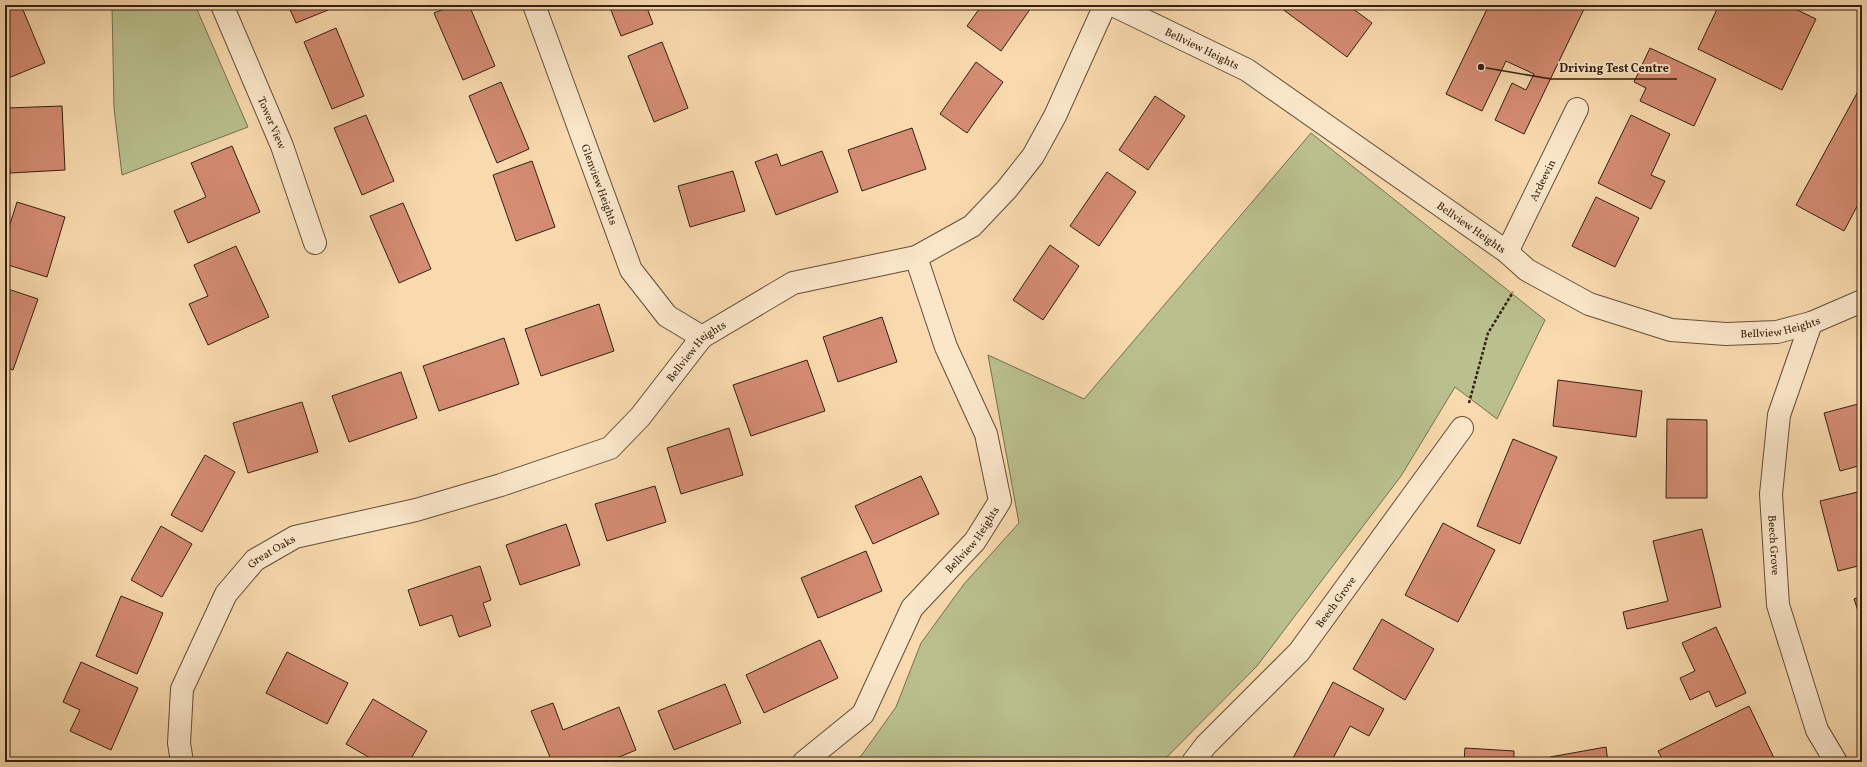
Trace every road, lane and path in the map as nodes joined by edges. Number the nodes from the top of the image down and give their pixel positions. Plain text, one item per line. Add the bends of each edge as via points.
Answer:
1 (222, 5) edge
2 (534, 5) edge
3 (1105, 5) edge
4 (1113, 5) edge
5 (1577, 110) dead end
6 (315, 243) dead end
7 (1508, 252) junction
8 (916, 257) junction
9 (1527, 270) junction
10 (1862, 301) edge
11 (1811, 323) junction
12 (702, 337) junction
13 (1462, 428) joint
14 (501, 485) joint
15 (182, 762) edge
16 (804, 762) edge
17 (1193, 762) edge
18 (1836, 762) edge

1 - 6 street, Tower View via 282,146
2 - 12 street, Glenview Heights via 631,270 667,316
3 - 8 street, Bellview Heights via 1056,116 1033,156 972,226
4 - 7 street, Bellview Heights via 1247,70
5 - 7 street, Ardeevin
7 - 9 street, Bellview Heights
8 - 12 street, Bellview Heights via 793,283
8 - 16 street, Bellview Heights via 946,347 986,434 1000,501 975,541 912,608 863,714
9 - 11 street, Bellview Heights via 1589,304 1671,330 1726,334 1777,332
9 - 13 path via 1488,333
10 - 11 street, Bellview Heights
11 - 18 street, Beech Grove via 1779,415 1771,494 1778,605 1817,730
12 - 14 street, Bellview Heights via 640,416 610,448
13 - 17 street, Beech Grove via 1299,652 1206,744
14 - 15 street, Great Oaks via 416,510 295,537 255,560 226,594 182,689 179,743

